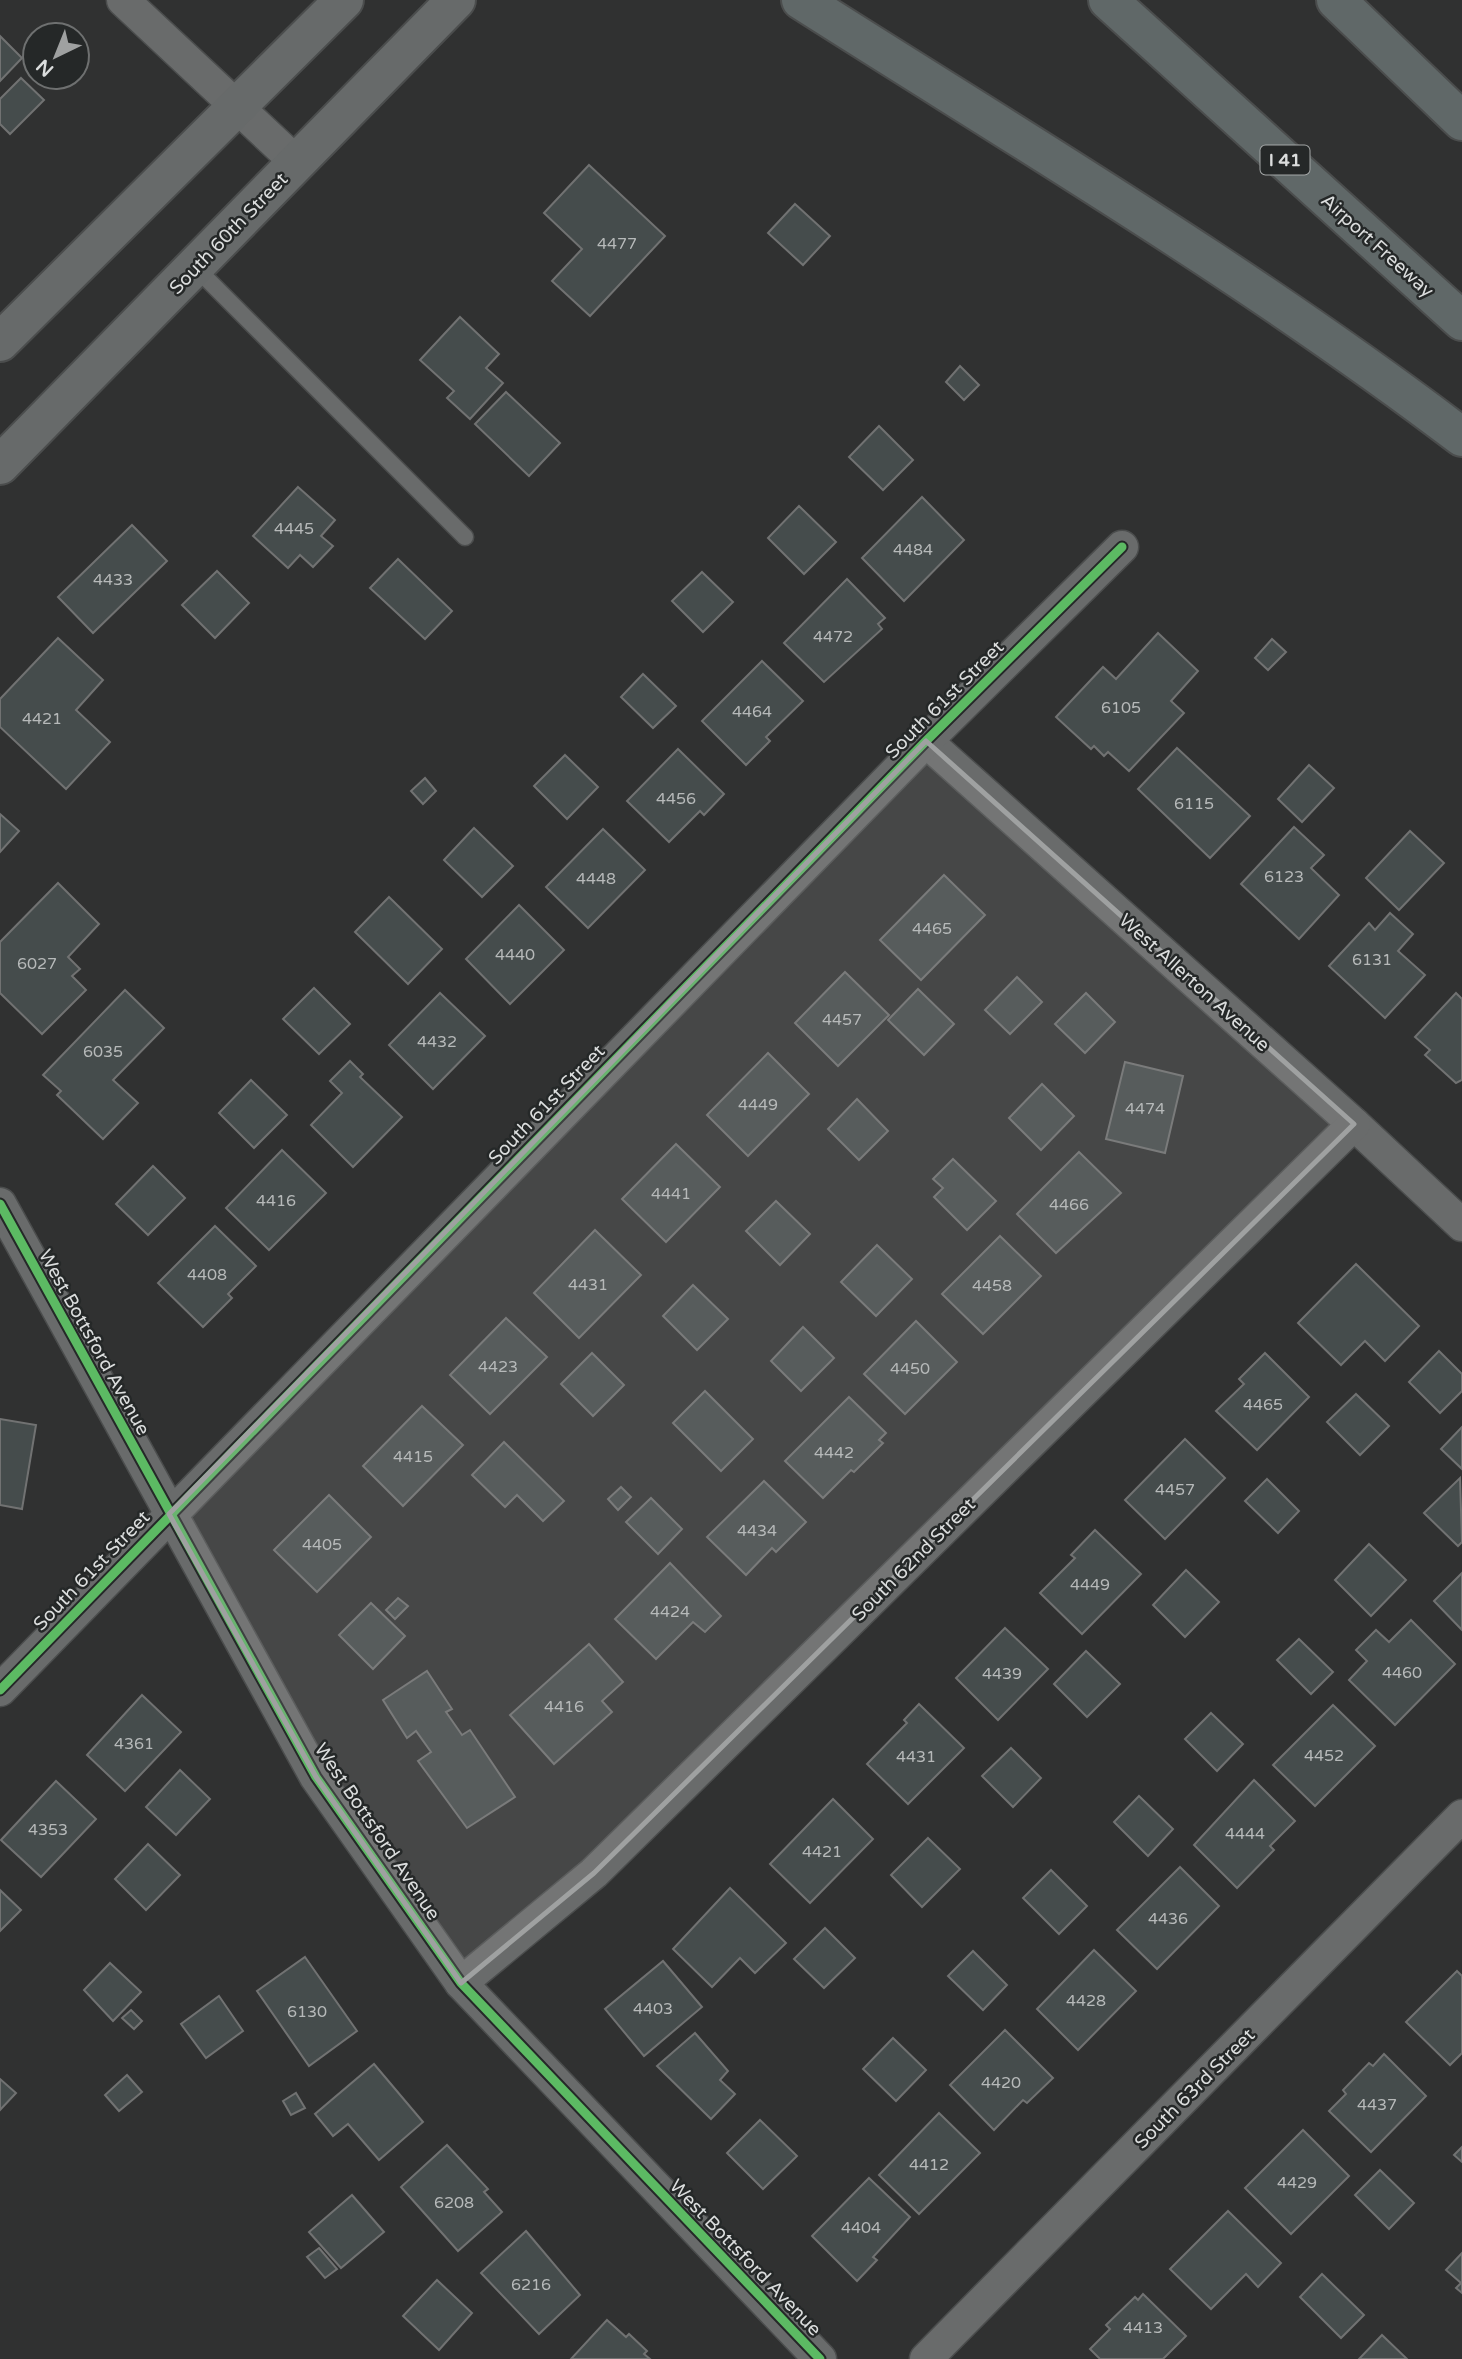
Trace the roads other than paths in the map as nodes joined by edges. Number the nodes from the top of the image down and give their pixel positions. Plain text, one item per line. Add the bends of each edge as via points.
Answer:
1 (123, 0) edge
2 (344, 0) edge
3 (456, 0) edge
4 (801, 0) edge
5 (1108, 0) edge
6 (1336, 0) edge
7 (238, 108) junction
8 (1462, 121) edge
9 (297, 163) junction
10 (195, 267) junction
11 (1462, 321) edge
12 (0, 342) edge
13 (1462, 437) edge
14 (0, 465) edge
15 (465, 537) dead end
16 (1122, 547) dead end
17 (926, 741) junction
18 (1354, 1124) junction
19 (0, 1204) edge
20 (1462, 1226) edge
21 (169, 1514) junction
22 (0, 1690) edge
23 (1462, 1816) edge
24 (461, 1983) junction
25 (820, 2359) edge
26 (926, 2359) edge

1 - 7 street
2 - 7 main road
3 - 9 main road, South 60th Street
4 - 13 highway via 1240,279 1381,375
5 - 11 highway, Airport Freeway / I 41
6 - 8 highway
7 - 9 street
7 - 12 main road
9 - 10 main road, South 60th Street
10 - 14 main road, South 60th Street
10 - 15 lane
16 - 17 street, South 61st Street
17 - 18 street, West Allerton Avenue
17 - 21 street, South 61st Street
18 - 20 street, West Allerton Avenue
18 - 24 street, South 62nd Street via 594,1873
19 - 21 street, West Bottsford Avenue
21 - 22 street, South 61st Street
21 - 24 street, West Bottsford Avenue via 316,1777
23 - 26 street, South 63rd Street
24 - 25 street, West Bottsford Avenue

